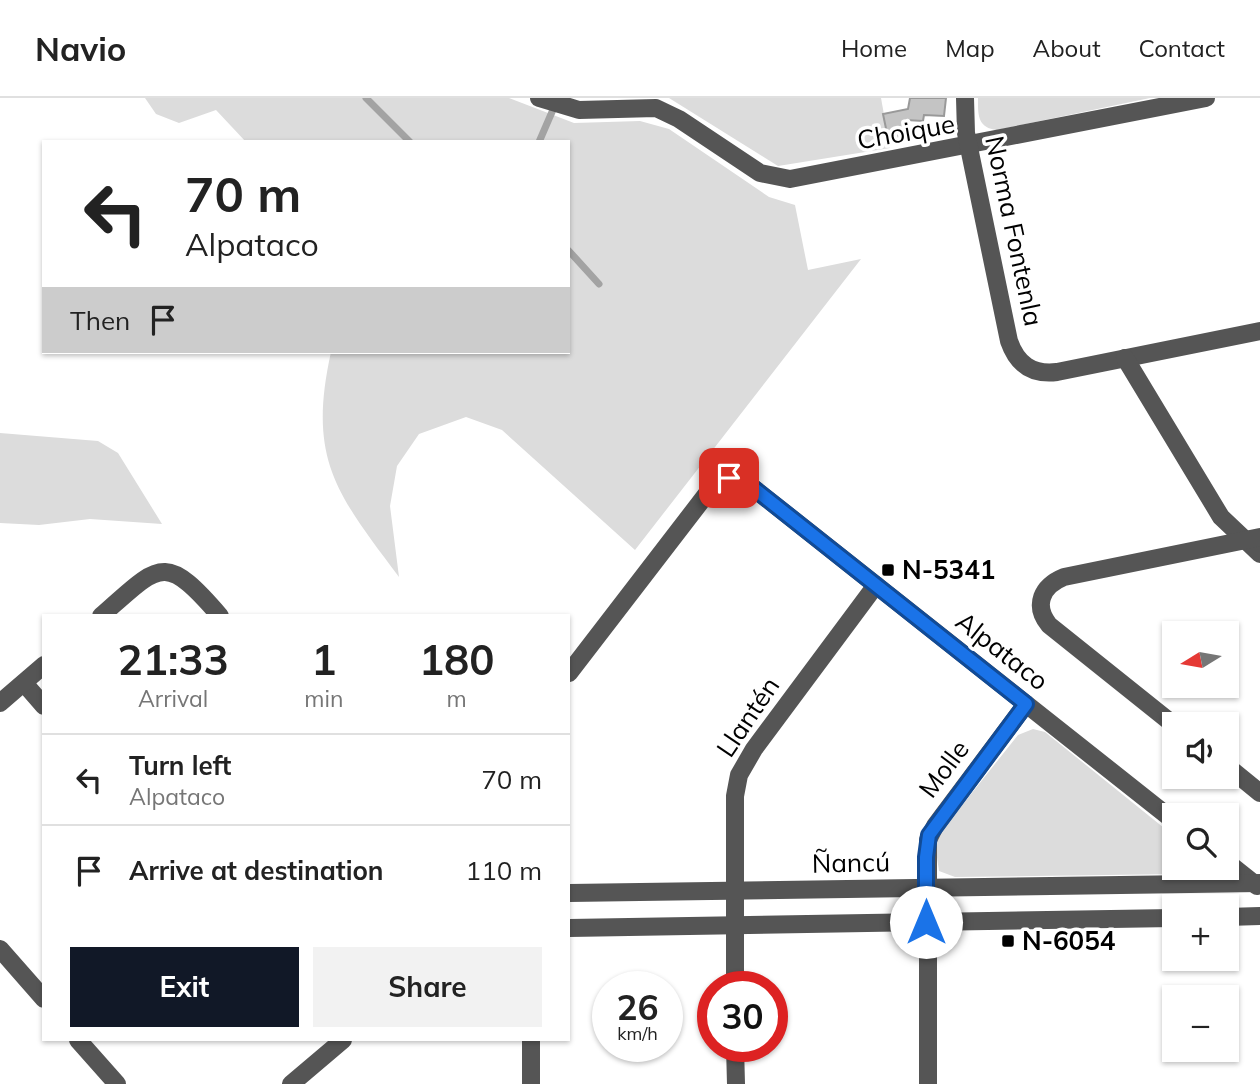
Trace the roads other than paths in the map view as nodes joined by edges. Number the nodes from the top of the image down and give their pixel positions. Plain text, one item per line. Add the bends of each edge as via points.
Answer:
1 (539, 98) edge
2 (965, 98) edge
3 (1206, 98) edge
4 (969, 147) junction
5 (1260, 331) edge
6 (1125, 358) junction
7 (1251, 538) edge
8 (1260, 554) edge
9 (876, 585) junction
10 (103, 614) edge
11 (218, 614) edge
12 (42, 668) edge
13 (570, 672) edge
14 (24, 683) junction
15 (0, 704) edge
16 (42, 704) edge
17 (1026, 704) junction
18 (1162, 714) edge
19 (1239, 776) edge
20 (1260, 793) edge
21 (1162, 812) edge
22 (1239, 871) edge
23 (1258, 885) edge
24 (926, 888) junction
25 (735, 891) junction
26 (570, 893) edge
27 (1260, 916) edge
28 (1239, 917) edge
29 (1162, 918) edge
30 (926, 922) junction
31 (735, 925) junction
32 (570, 928) edge
33 (0, 949) edge
34 (735, 971) edge
35 (42, 997) edge
36 (79, 1041) edge
37 (531, 1041) edge
38 (335, 1042) edge
39 (736, 1062) edge
40 (117, 1084) edge
41 (291, 1084) edge
42 (531, 1084) edge
43 (736, 1084) edge
44 (928, 1084) edge

1 - 4 street, Choique via 579,110 656,108 760,173 779,179
2 - 4 street, Norma Fontenla
3 - 4 street, Choique
4 - 6 street, Norma Fontenla via 1016,358 1028,369 1057,372
5 - 6 street
6 - 7 street via 1210,502
7 - 8 street
7 - 18 street, Alpataco via 1064,578 1053,582 1041,597 1049,625
9 - 13 street, Alpataco via 747,483 729,478 712,487
9 - 17 street, Alpataco
9 - 25 street, Llantén via 739,775
10 - 11 street via 158,572 182,576
12 - 14 street
14 - 15 street
14 - 16 street
17 - 21 street, Alpataco
17 - 24 street, Molle via 932,831 926,846
19 - 20 street
22 - 23 street
23 - 24 street, Ñancú
24 - 25 street, Ñancú
24 - 30 street, Molle
25 - 26 street, Ñancú
25 - 31 street, Llantén
27 - 28 street
29 - 30 street
30 - 31 street
30 - 44 street, Molle
31 - 32 street
31 - 34 street, Llantén
33 - 35 street
36 - 40 street
37 - 42 street
38 - 41 street
39 - 43 street

